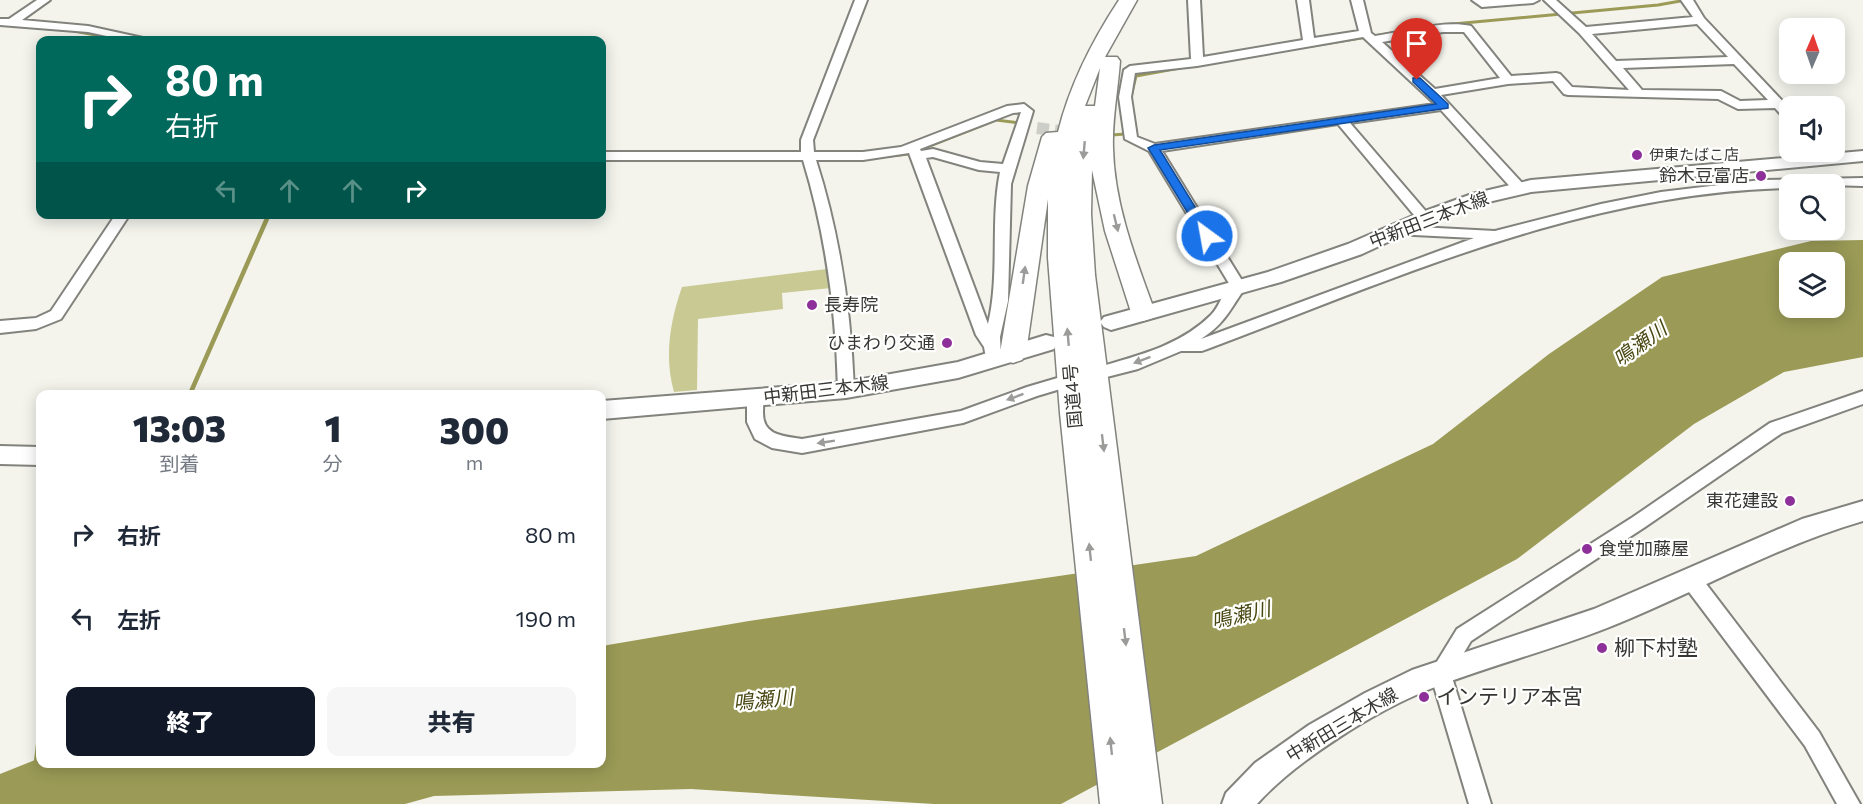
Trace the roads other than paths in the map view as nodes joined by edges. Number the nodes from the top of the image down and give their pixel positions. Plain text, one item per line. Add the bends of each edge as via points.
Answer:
1 (44, 0) edge
2 (861, 0) edge
3 (1128, 0) edge
4 (1144, 0) edge
5 (1194, 0) edge
6 (1303, 0) edge
7 (1357, 0) edge
8 (1478, 0) edge
9 (1533, 0) edge
10 (1550, 0) edge
11 (1688, 1) edge
12 (1700, 20) junction
13 (6, 25) edge
14 (1583, 31) junction
15 (1109, 32) junction
16 (121, 36) edge
17 (1369, 37) junction
18 (1310, 43) junction
19 (1736, 60) junction
20 (1110, 61) junction
21 (1197, 62) junction
22 (1614, 65) junction
23 (1508, 80) junction
24 (1432, 93) junction
25 (1639, 94) junction
26 (1776, 104) junction
27 (1444, 106) junction
28 (1779, 107) edge
29 (1341, 120) junction
30 (1154, 148) junction
31 (915, 152) junction
32 (1845, 155) edge
33 (606, 156) edge
34 (1863, 156) edge
35 (809, 158) junction
36 (1779, 160) edge
37 (1008, 169) junction
38 (1863, 183) edge
39 (1519, 189) junction
40 (1424, 218) junction
41 (120, 219) edge
42 (1400, 231) junction
43 (1500, 234) junction
44 (1236, 288) junction
45 (1143, 312) junction
46 (1111, 322) dead end
47 (0, 327) edge
48 (1046, 343) dead end
49 (1180, 345) junction
50 (999, 352) junction
51 (1084, 384) junction
52 (846, 390) junction
53 (1863, 397) edge
54 (755, 399) junction
55 (606, 410) edge
56 (0, 455) edge
57 (36, 456) edge
58 (1863, 511) edge
59 (1690, 578) junction
60 (1440, 673) junction
61 (1118, 804) edge
62 (1144, 804) edge
63 (1237, 804) edge
64 (1480, 804) edge
65 (1849, 804) edge

1 - 13 street
2 - 35 street via 807,140
3 - 15 highway, 国道4号
4 - 20 highway, 国道4号
5 - 21 street
6 - 18 street
7 - 17 street
8 - 9 street via 1482,4
10 - 14 street
11 - 12 street
12 - 14 street
12 - 19 street
13 - 16 street via 88,29
14 - 22 street
50 -> 15 highway via 1050,145 1082,68
51 -> 15 highway, 国道4号 via 1059,209 1062,158 1073,111
17 - 18 street
17 - 23 street via 1467,28
17 - 24 street
18 - 21 street
19 - 22 street
19 - 26 street
20 -> 45 highway via 1102,150 1105,174 1129,274
20 -> 51 highway, 国道4号 via 1090,114 1085,141 1081,200
21 - 30 street via 1130,70 1125,97 1126,139
22 - 25 street
23 - 24 street
23 - 25 street via 1556,77 1568,91
24 - 27 street
25 - 26 street via 1721,95 1738,105
26 - 28 street
27 - 29 street
27 - 39 street
29 - 30 street
29 - 40 street
30 - 44 street
31 - 35 street
31 - 37 street
31 - 37 street via 1018,108 1028,111 1031,127 1022,131
31 - 50 street via 984,334
32 - 34 main road, 中新田三本木線
33 - 35 street
35 - 52 street via 834,258
36 - 39 main road, 中新田三本木線
37 - 50 street via 1003,204
38 - 43 street via 1761,184 1661,196
39 - 40 main road, 中新田三本木線 via 1479,198
40 - 42 main road, 中新田三本木線
41 - 47 street via 56,315 39,323
42 - 43 street
42 - 44 main road, 中新田三本木線
43 - 49 street via 1196,347
44 - 45 main road, 中新田三本木線
44 - 49 street via 1233,300 1216,318
45 - 46 main road, 中新田三本木線
48 - 50 main road, 中新田三本木線
49 -> 51 street
50 - 52 main road, 中新田三本木線 via 958,370
51 -> 54 street via 1033,391 963,417 802,446 772,441 761,434 755,422
61 -> 51 highway, 国道4号
51 -> 62 highway, 国道4号
52 - 54 main road, 中新田三本木線
53 - 60 street via 1776,428 1464,635
54 - 55 main road, 中新田三本木線
56 - 57 main road
58 - 59 main road, 中新田三本木線 via 1811,526
59 - 60 main road, 中新田三本木線 via 1599,619
59 - 65 street via 1812,739
60 - 63 main road, 中新田三本木線 via 1375,702 1318,735 1265,772
60 - 64 street

